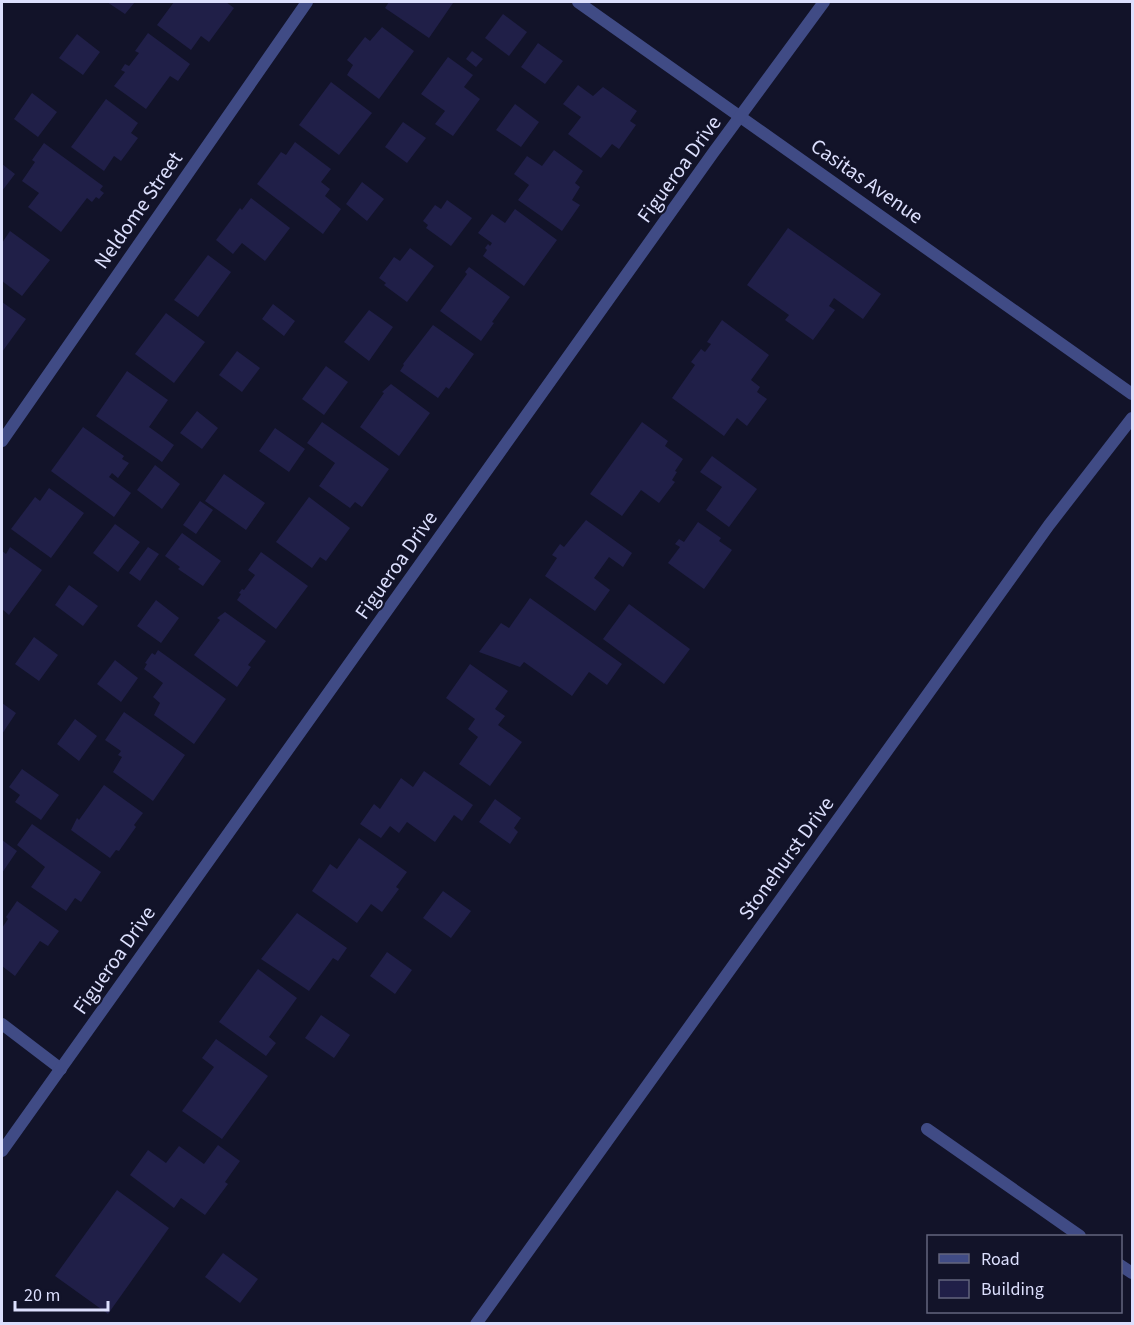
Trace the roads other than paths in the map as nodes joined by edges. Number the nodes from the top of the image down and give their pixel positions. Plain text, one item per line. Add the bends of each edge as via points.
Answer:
1 (307, 2) edge
2 (578, 2) edge
3 (824, 2) edge
4 (740, 117) junction
5 (1132, 394) edge
6 (1132, 418) edge
7 (2, 441) edge
8 (2, 1024) edge
9 (61, 1069) junction
10 (927, 1129) dead end
11 (2, 1151) edge
12 (1079, 1235) edge
13 (476, 1323) edge

1 - 7 street, Neldome Street
2 - 4 street, Casitas Avenue
3 - 4 street, Figueroa Drive
4 - 5 street, Casitas Avenue
4 - 9 street, Figueroa Drive
6 - 13 street, Stonehurst Drive via 1042,534
8 - 9 street
9 - 11 street, Figueroa Drive
10 - 12 street

